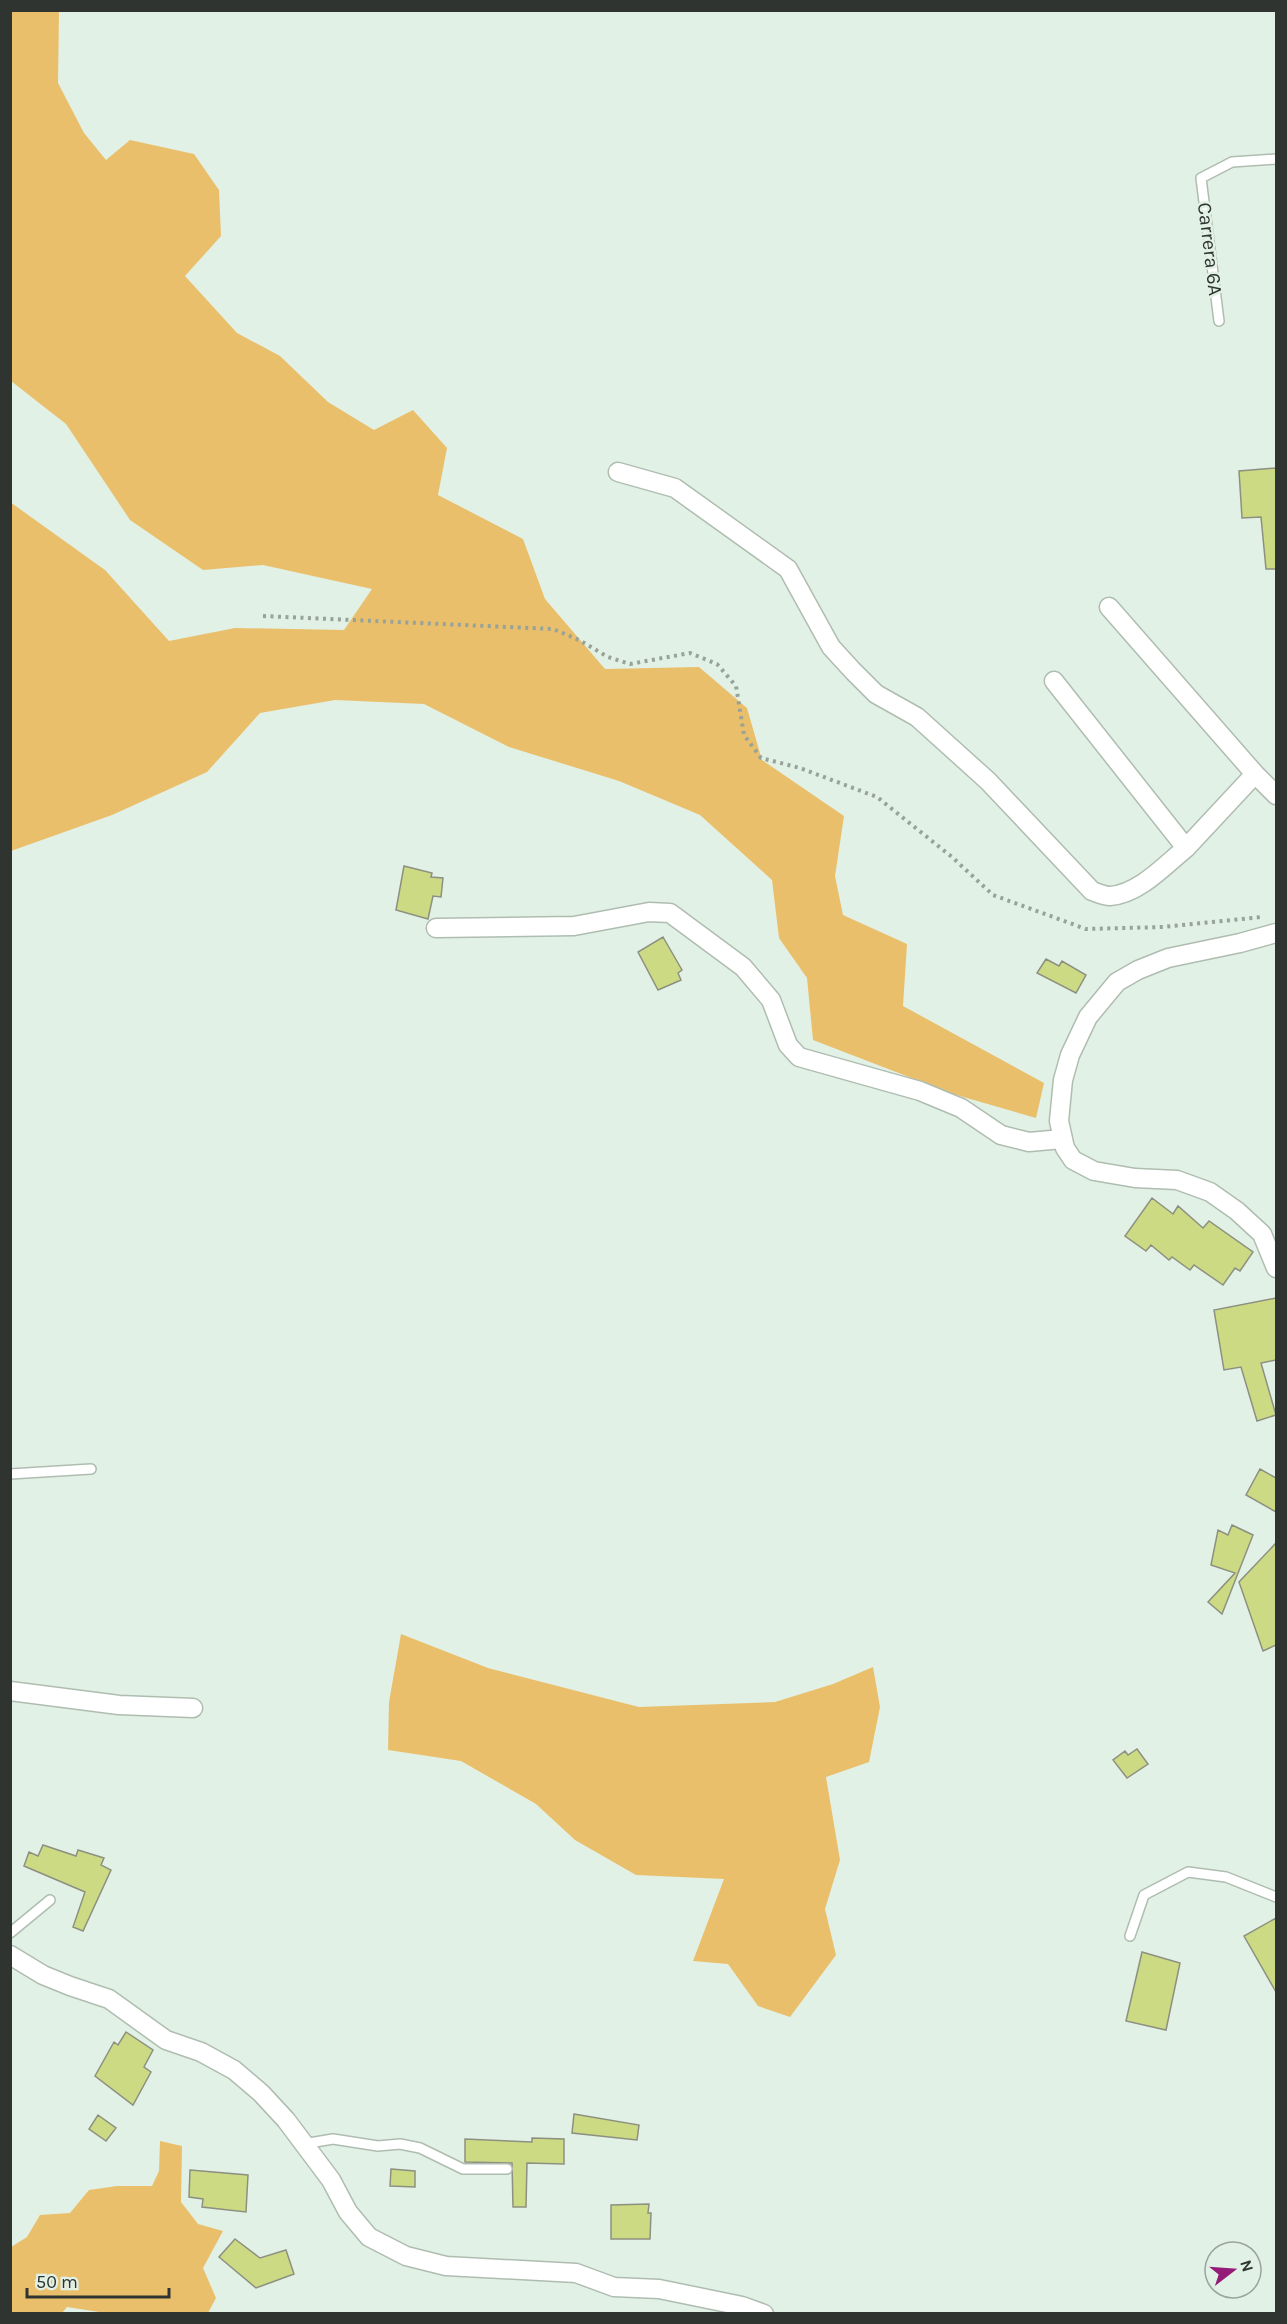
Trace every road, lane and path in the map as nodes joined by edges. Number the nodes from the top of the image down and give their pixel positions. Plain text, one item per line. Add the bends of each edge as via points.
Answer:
1 (1276, 159) edge
2 (1219, 321) dead end
3 (618, 472) dead end
4 (1108, 607) dead end
5 (263, 616) dead end
6 (1054, 681) dead end
7 (1255, 774) junction
8 (1276, 795) edge
9 (1186, 848) junction
10 (1266, 916) dead end
11 (436, 928) dead end
12 (1276, 933) edge
13 (1062, 1139) junction
14 (1276, 1268) edge
15 (91, 1469) dead end
16 (10, 1474) edge
17 (10, 1691) edge
18 (193, 1708) dead end
19 (1276, 1897) edge
20 (50, 1900) dead end
21 (10, 1933) edge
22 (1130, 1936) dead end
23 (10, 1954) edge
24 (303, 2144) junction
25 (507, 2169) dead end
26 (764, 2313) edge

1 - 2 lane, Carrera 6A via 1232,162 1201,178
3 - 9 street via 675,488 788,569 831,647 853,671 876,694 917,717 988,781 1092,891 1108,896 1126,893
4 - 7 street
5 - 10 path via 553,629 630,664 690,653 717,664 736,686 744,735 761,758 877,797 952,856 993,895 1086,929 1163,927
6 - 9 street
7 - 8 street
7 - 9 street
11 - 13 street via 574,926 649,912 670,912 743,967 771,1000 788,1046 799,1057 920,1091 961,1107 1001,1135 1029,1142
12 - 13 street via 1168,958 1117,982 1088,1017 1070,1055 1059,1121
13 - 14 street via 1073,1160 1094,1171 1177,1180 1210,1192 1262,1234
15 - 16 lane
17 - 18 street
19 - 22 lane via 1226,1877 1188,1872 1144,1895
20 - 21 lane
23 - 24 street via 43,1975 109,1999 166,2040 201,2052 234,2070 261,2093
24 - 25 lane via 333,2139 378,2146 400,2144 420,2148 463,2169
24 - 26 street via 369,2238 406,2256 446,2266 576,2272 614,2286 659,2289

